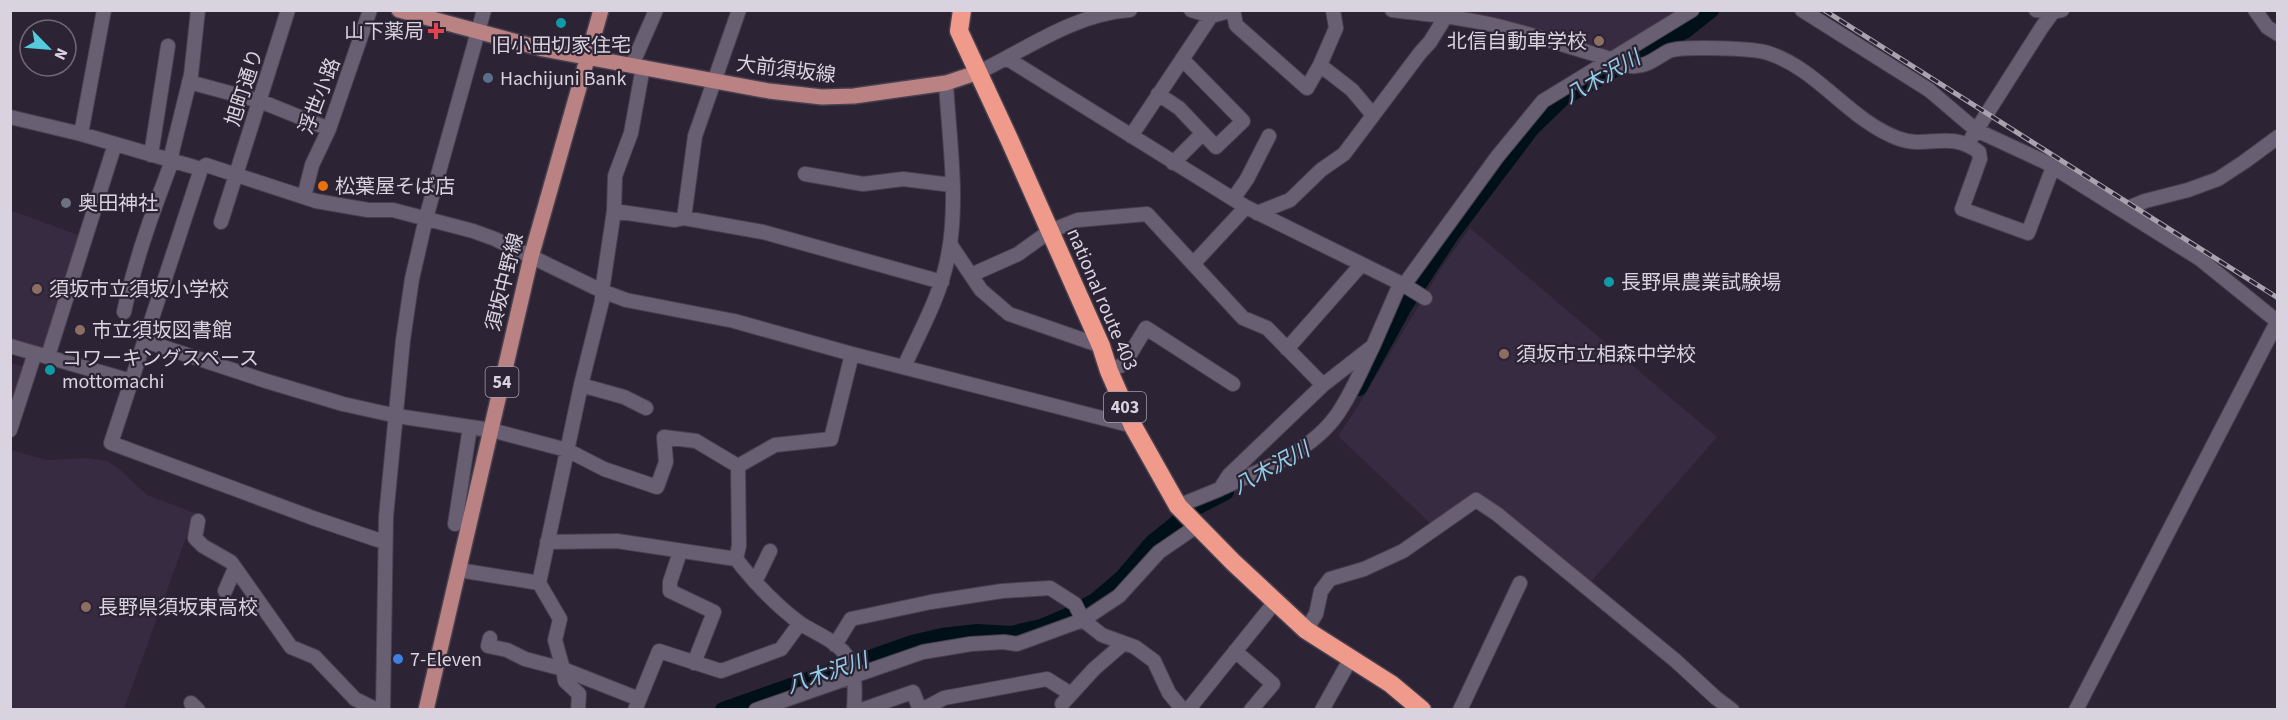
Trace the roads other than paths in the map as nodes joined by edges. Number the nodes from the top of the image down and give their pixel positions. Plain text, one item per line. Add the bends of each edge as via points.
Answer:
1 (104, 10) edge
2 (198, 10) edge
3 (288, 10) edge
4 (370, 10) edge
5 (399, 10) edge
6 (484, 10) edge
7 (601, 10) edge
8 (656, 10) edge
9 (738, 10) edge
10 (962, 10) edge
11 (1130, 10) edge
12 (1191, 10) edge
13 (1333, 10) edge
14 (1392, 10) edge
15 (1692, 10) edge
16 (1802, 10) edge
17 (2036, 10) edge
18 (2255, 10) edge
19 (2057, 11) edge
20 (1088, 15) edge
21 (1449, 15) edge
22 (1211, 16) junction
23 (477, 31) junction
24 (2277, 34) edge
25 (168, 46) dead end
26 (589, 57) junction
27 (1008, 58) junction
28 (1182, 59) junction
29 (1612, 59) junction
30 (1320, 65) junction
31 (638, 66) junction
32 (979, 72) junction
33 (712, 81) junction
34 (189, 82) junction
35 (946, 83) junction
36 (1158, 94) junction
37 (260, 101) junction
38 (1373, 115) junction
39 (10, 117) edge
40 (329, 129) junction
41 (1976, 130) junction
42 (1203, 133) junction
43 (81, 134) junction
44 (1131, 136) junction
45 (1269, 136) dead end
46 (2277, 136) edge
47 (115, 144) junction
48 (1968, 144) junction
49 (151, 155) junction
50 (172, 161) junction
51 (1173, 163) junction
52 (2053, 167) junction
53 (201, 169) junction
54 (236, 174) junction
55 (804, 174) dead end
56 (952, 184) junction
57 (304, 196) junction
58 (1233, 199) junction
59 (1251, 210) junction
60 (2123, 210) junction
61 (614, 211) junction
62 (426, 218) junction
63 (684, 218) junction
64 (221, 222) dead end
65 (1050, 231) junction
66 (950, 244) junction
67 (531, 257) junction
68 (1193, 264) junction
69 (1361, 265) junction
70 (971, 275) junction
71 (942, 282) junction
72 (1402, 285) junction
73 (602, 291) junction
74 (1425, 298) dead end
75 (124, 312) dead end
76 (2277, 321) edge
77 (145, 341) junction
78 (10, 346) edge
79 (1101, 346) junction
80 (1373, 346) junction
81 (1287, 349) junction
82 (852, 354) junction
83 (42, 355) junction
84 (904, 367) junction
85 (1109, 371) junction
86 (131, 381) junction
87 (1233, 384) dead end
88 (581, 385) junction
89 (1323, 385) junction
90 (646, 408) dead end
91 (397, 416) junction
92 (1133, 426) junction
93 (470, 427) junction
94 (10, 430) edge
95 (491, 430) junction
96 (567, 450) junction
97 (738, 466) junction
98 (1220, 489) junction
99 (1178, 506) junction
100 (198, 521) dead end
101 (455, 524) dead end
102 (1197, 526) junction
103 (384, 542) junction
104 (547, 542) junction
105 (680, 552) junction
106 (770, 552) dead end
107 (736, 559) junction
108 (235, 568) junction
109 (459, 570) junction
110 (755, 582) junction
111 (539, 583) junction
112 (1520, 583) dead end
113 (225, 591) dead end
114 (1275, 602) junction
115 (1083, 620) junction
116 (800, 623) junction
117 (1306, 630) junction
118 (490, 638) dead end
119 (1124, 643) junction
120 (835, 645) junction
121 (1235, 651) junction
122 (1351, 658) junction
123 (694, 663) junction
124 (563, 669) junction
125 (852, 670) junction
126 (637, 704) edge
127 (1713, 704) edge
128 (377, 710) edge
129 (382, 710) edge
130 (426, 710) edge
131 (578, 710) edge
132 (756, 710) edge
133 (854, 710) edge
134 (861, 710) edge
135 (921, 710) edge
136 (1183, 710) edge
137 (1188, 710) edge
138 (1251, 710) edge
139 (1322, 710) edge
140 (1422, 710) edge
141 (1460, 710) edge
142 (1732, 710) edge
143 (2076, 710) edge

1 - 43 street
2 - 34 street
3 - 37 street, 旭町通り
4 - 40 street, 浮世小路
5 - 23 main road
6 - 23 street
7 - 26 main road, 須坂中野線
8 - 31 street
9 - 33 street
10 - 32 highway, national route 403 / 403 via 959,31
11 - 20 street
12 - 22 street
13 - 30 street via 1336,28
14 - 21 street
15 - 29 street
16 - 41 street via 1929,90
17 - 19 street
18 - 24 street
19 - 41 street via 2042,27
20 - 27 street
21 - 29 street
21 - 38 street
22 - 28 street
22 - 30 street via 1233,10 1236,25 1307,87
23 - 26 main road
23 - 62 street
25 - 49 street
26 - 31 main road, 大前須坂線
26 - 67 main road, 須坂中野線 / 54
27 - 32 street
27 - 44 street
28 - 36 street
28 - 42 street via 1243,121 1216,147
29 - 48 street via 1632,66 1682,49 1766,52 1789,61 1877,128 1898,138 1910,142 1950,139
29 - 72 street via 1543,100
30 - 38 street via 1352,90
31 - 33 main road, 大前須坂線
31 - 61 street via 631,133 615,176
32 - 35 main road, 大前須坂線
32 - 65 highway, national route 403 / 403
33 - 35 main road, 大前須坂線 via 822,97
33 - 63 street via 695,136
34 - 37 street
34 - 50 street
35 - 56 street
36 - 42 street via 1179,108
36 - 44 street
37 - 40 street
37 - 54 street, 旭町通り
38 - 59 street via 1344,154 1290,201
39 - 43 street
40 - 57 street, 浮世小路 via 312,165
41 - 48 street
41 - 52 street
42 - 51 street
43 - 47 street
44 - 51 street
45 - 58 street
46 - 60 street via 2218,179
47 - 49 street
47 - 83 street
48 - 52 street via 1979,152 1980,159 1962,209 2028,233
49 - 50 street
50 - 53 street
50 - 75 street via 133,269
51 - 58 street
52 - 60 street
53 - 54 street via 206,165
53 - 77 street
54 - 57 street
54 - 64 street, 旭町通り
55 - 56 street via 863,184 903,179
56 - 66 street
57 - 62 street
58 - 59 street
59 - 68 street
59 - 69 street
60 - 76 street via 2200,259
61 - 63 street
61 - 73 street
62 - 67 street via 495,239
62 - 91 street via 403,340
63 - 71 street via 763,232
65 - 68 street via 1078,220 1147,214
65 - 70 street via 1017,254
65 - 79 highway, national route 403 / 403
66 - 70 street
66 - 71 street
67 - 73 street
67 - 95 main road, 須坂中野線 / 54
68 - 81 street via 1243,318 1267,328
69 - 72 street
69 - 81 street
70 - 79 street via 981,290 1009,314
71 - 84 street
72 - 74 street
72 - 80 street
73 - 82 street via 626,300 734,321
73 - 88 street via 603,301
76 - 143 street
77 - 86 street
77 - 91 street via 288,388
78 - 83 street
79 - 85 highway, national route 403 / 403
80 - 89 street
80 - 98 street via 1341,409 1321,433 1286,459
81 - 89 street
82 - 84 street
82 - 97 street via 831,439 775,446
83 - 86 street
83 - 94 street
84 - 92 street
85 - 87 street via 1124,364 1146,328
85 - 92 highway, national route 403 / 403
86 - 103 street via 111,443
88 - 90 street via 624,397
88 - 96 street
89 - 98 street via 1229,475
91 - 93 street
91 - 103 street
92 - 99 highway, national route 403 / 403
93 - 95 street
93 - 101 street
95 - 96 street
95 - 109 main road, 須坂中野線 / 54
96 - 97 street via 604,469 657,487 666,462 664,437 696,441
96 - 104 street
97 - 107 street
98 - 99 street
99 - 102 highway, national route 403 / 403
100 - 108 street via 195,538
102 - 114 highway, national route 403 / 403
102 - 115 street via 1159,552 1119,596
103 - 129 street
104 - 105 street via 617,541
104 - 111 street
105 - 107 street
105 - 123 street via 670,591 714,612
106 - 110 street
107 - 110 street
108 - 113 street
108 - 128 street via 291,647 315,657 356,699
109 - 111 street
109 - 130 main road, 須坂中野線 / 54
110 - 116 street
111 - 124 street via 560,619 555,640
112 - 141 street
114 - 117 highway, national route 403 / 403
114 - 121 street
115 - 119 street via 1102,635
115 - 120 street via 1075,604 1050,588 1002,591 851,619
115 - 125 street via 1017,644 971,644
116 - 120 street
116 - 123 street via 781,649 721,671
117 - 122 highway, national route 403 / 403
117 - 127 street via 1316,614 1321,591 1330,579 1403,551 1476,500 1649,639
118 - 124 street via 488,646
119 - 135 street via 1067,699 1047,679 944,698
119 - 136 street via 1154,661 1169,693
120 - 125 street
121 - 137 street
121 - 138 street via 1272,684
122 - 139 street
122 - 140 highway, national route 403 / 403
123 - 126 street via 659,651
124 - 126 street
124 - 131 street via 565,681 579,694
125 - 132 street
125 - 133 street
127 - 142 street
134 - 135 street via 913,693

